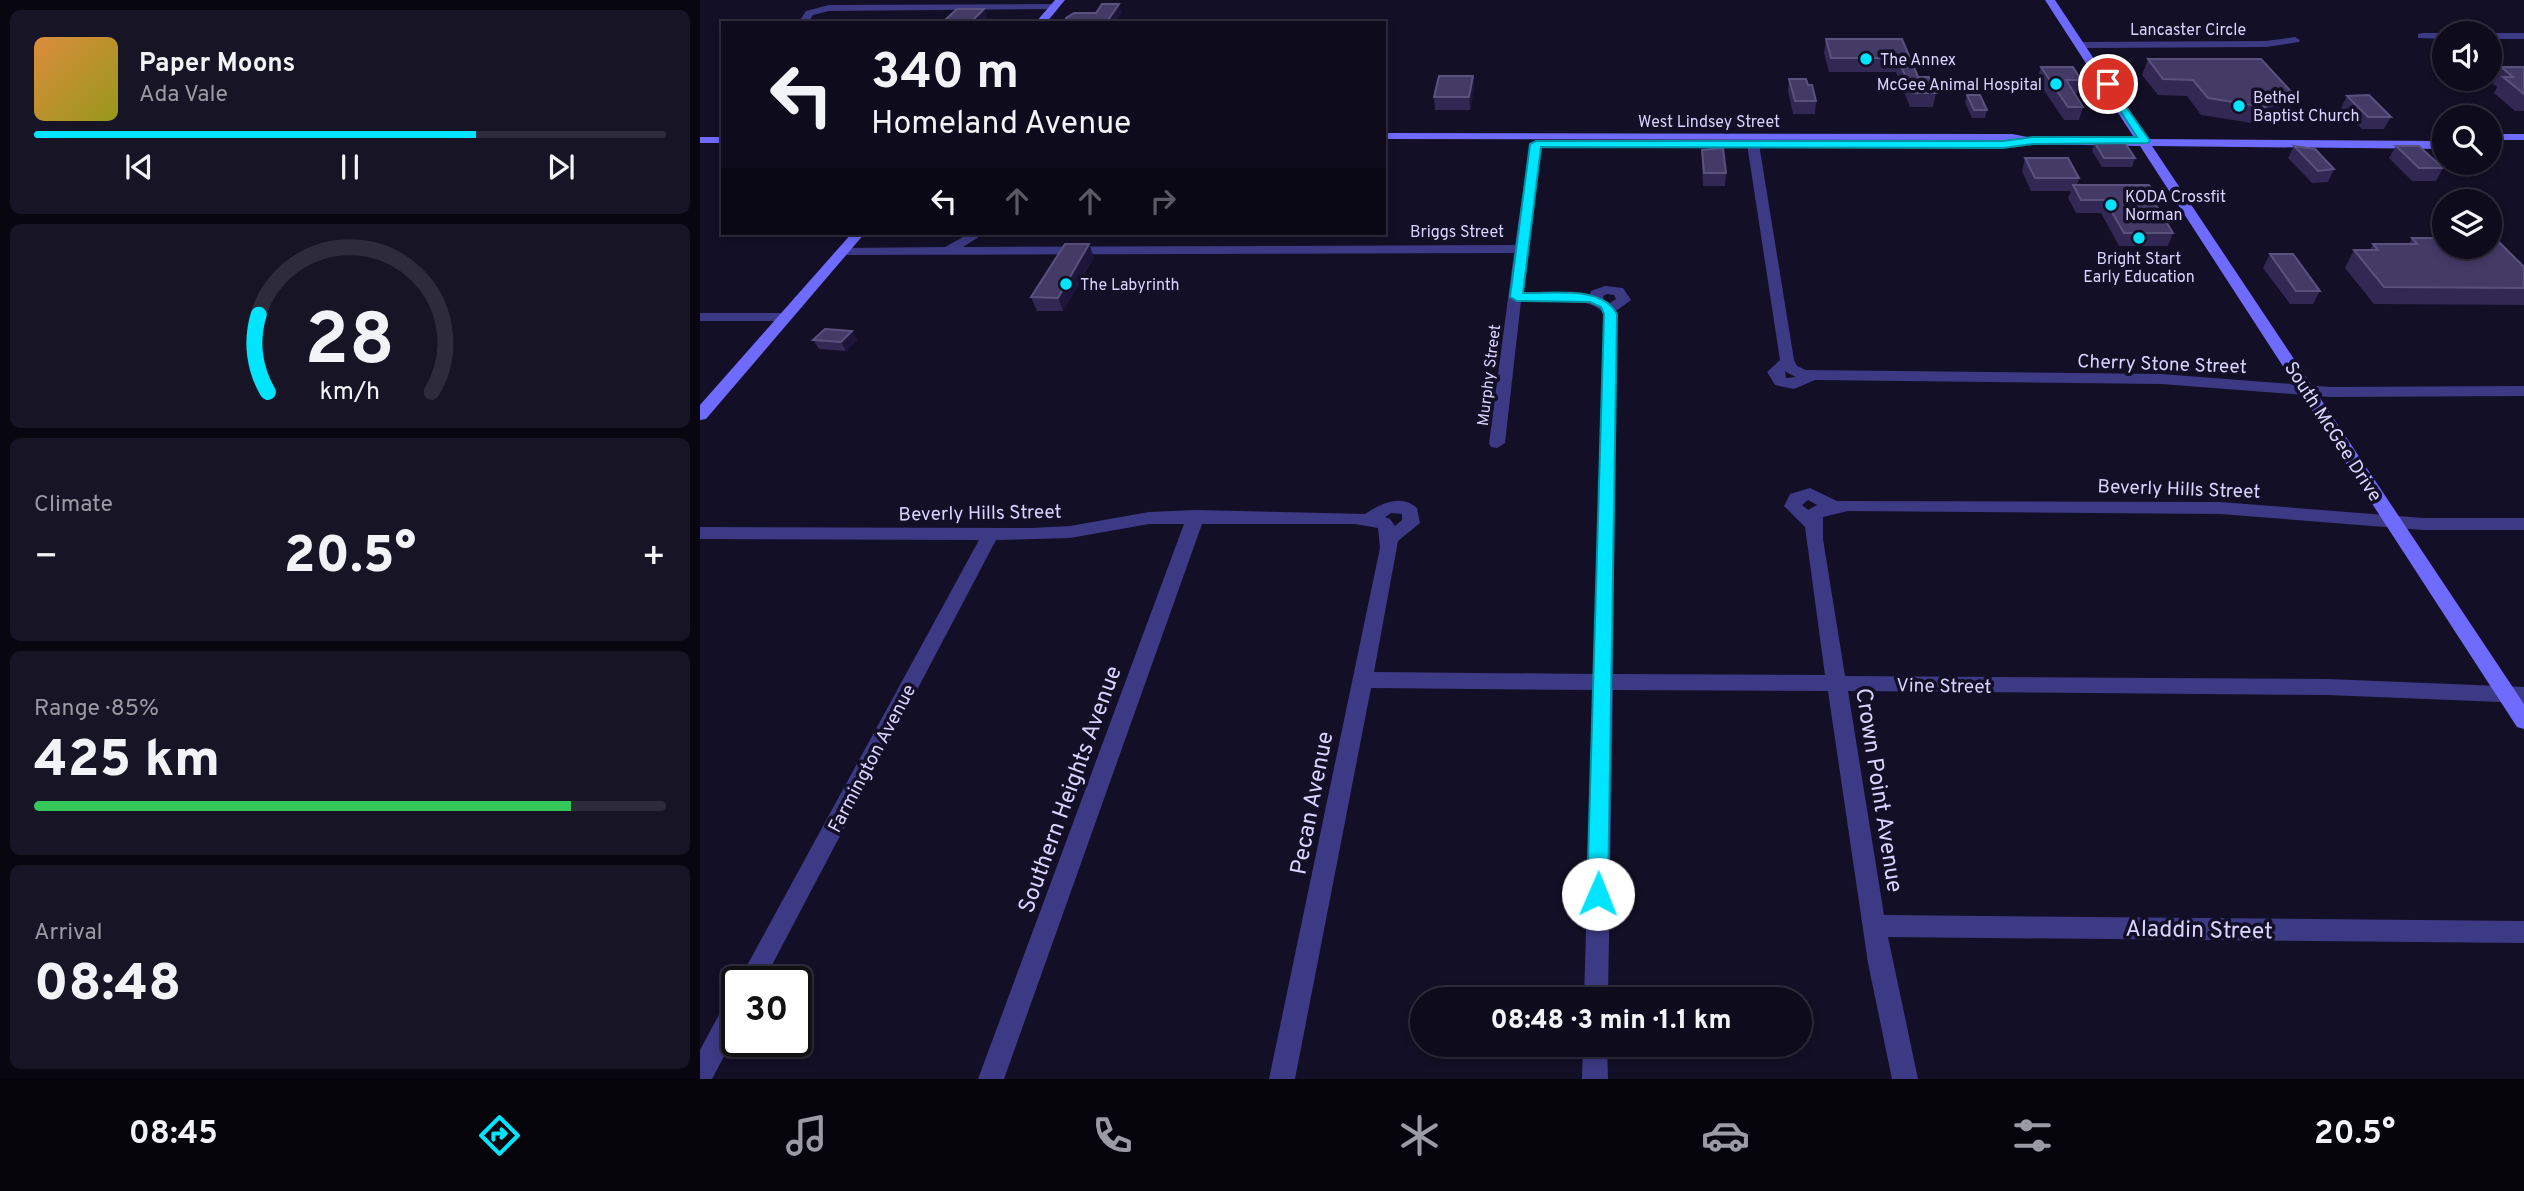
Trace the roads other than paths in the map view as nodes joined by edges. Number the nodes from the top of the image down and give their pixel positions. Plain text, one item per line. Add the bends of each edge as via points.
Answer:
1 (2050, 0) edge
2 (1056, 4) edge
3 (804, 21) edge
4 (1042, 21) edge
5 (2422, 36) dead end
6 (2432, 36) edge
7 (2502, 36) edge
8 (2524, 36) edge
9 (2295, 40) dead end
10 (2081, 45) junction
11 (1386, 136) edge
12 (2432, 137) edge
13 (2502, 137) edge
14 (2524, 137) edge
15 (700, 140) edge
16 (721, 140) edge
17 (1502, 140) junction
18 (1840, 140) junction
19 (2144, 141) junction
20 (2275, 141) junction
21 (1542, 142) junction
22 (1386, 144) edge
23 (1753, 144) junction
24 (2432, 145) edge
25 (2502, 145) edge
26 (2524, 145) edge
27 (857, 235) edge
28 (975, 235) edge
29 (1523, 249) junction
30 (948, 250) junction
31 (844, 251) junction
32 (1517, 297) junction
33 (700, 317) edge
34 (785, 317) junction
35 (2306, 389) junction
36 (2524, 391) edge
37 (700, 415) edge
38 (1497, 443) dead end
39 (1821, 514) joint
40 (1196, 516) junction
41 (2393, 522) junction
42 (2524, 524) edge
43 (1382, 526) joint
44 (700, 533) edge
45 (991, 534) junction
46 (1363, 680) junction
47 (1601, 683) junction
48 (1838, 684) junction
49 (2515, 695) edge
50 (2524, 721) edge
51 (1874, 926) junction
52 (2524, 932) edge
53 (759, 966) edge
54 (1596, 987) edge
55 (721, 1036) edge
56 (1595, 1057) edge
57 (700, 1075) edge
58 (991, 1079) edge
59 (1283, 1079) edge
60 (1595, 1079) edge
61 (1905, 1079) edge

1 - 10 street, South McGee Drive
2 - 3 street via 829,8 811,12
2 - 4 street
5 - 6 street
7 - 8 street
9 - 10 street, Lancaster Circle
10 - 19 street, South McGee Drive
11 - 17 street, West Lindsey Street
12 - 20 street, West Lindsey Street via 2282,137
13 - 14 street
15 - 16 street
17 - 21 street, West Lindsey Street
17 - 22 street, West Lindsey Street
18 - 19 street, West Lindsey Street
18 - 21 street, West Lindsey Street
18 - 23 street, West Lindsey Street
19 - 20 street, West Lindsey Street
19 - 35 street, South McGee Drive
20 - 24 street, West Lindsey Street
21 - 23 street, West Lindsey Street
21 - 29 street, Murphy Street
23 - 35 street, Cherry Stone Street via 1799,370 2161,379
25 - 26 street
27 - 31 street
28 - 30 street
29 - 30 street, Briggs Street
29 - 32 street, Murphy Street
30 - 31 street, Briggs Street
31 - 34 street
32 - 38 street, Murphy Street via 1501,386
32 - 47 street via 1597,300 1610,309
33 - 34 street
34 - 37 street
35 - 36 street, Cherry Stone Street
35 - 41 street, South McGee Drive
39 - 41 street, Beverly Hills Street via 2220,508
39 - 48 street, Crown Point Avenue
40 - 43 street, Beverly Hills Street
40 - 45 street, Beverly Hills Street via 1149,517 1049,534
40 - 58 street, Southern Heights Avenue
41 - 42 street, Beverly Hills Street
41 - 49 street, South McGee Drive
43 - 46 street, Pecan Avenue
44 - 45 street, Beverly Hills Street
45 - 53 street, Farmington Avenue
46 - 47 street, Vine Street
46 - 59 street, Pecan Avenue
47 - 48 street, Vine Street
47 - 54 street
48 - 49 street, Vine Street via 2328,687
48 - 51 street, Crown Point Avenue
49 - 50 street, South McGee Drive
51 - 52 street, Aladdin Street
51 - 61 street, Crown Point Avenue
55 - 57 street
56 - 60 street

